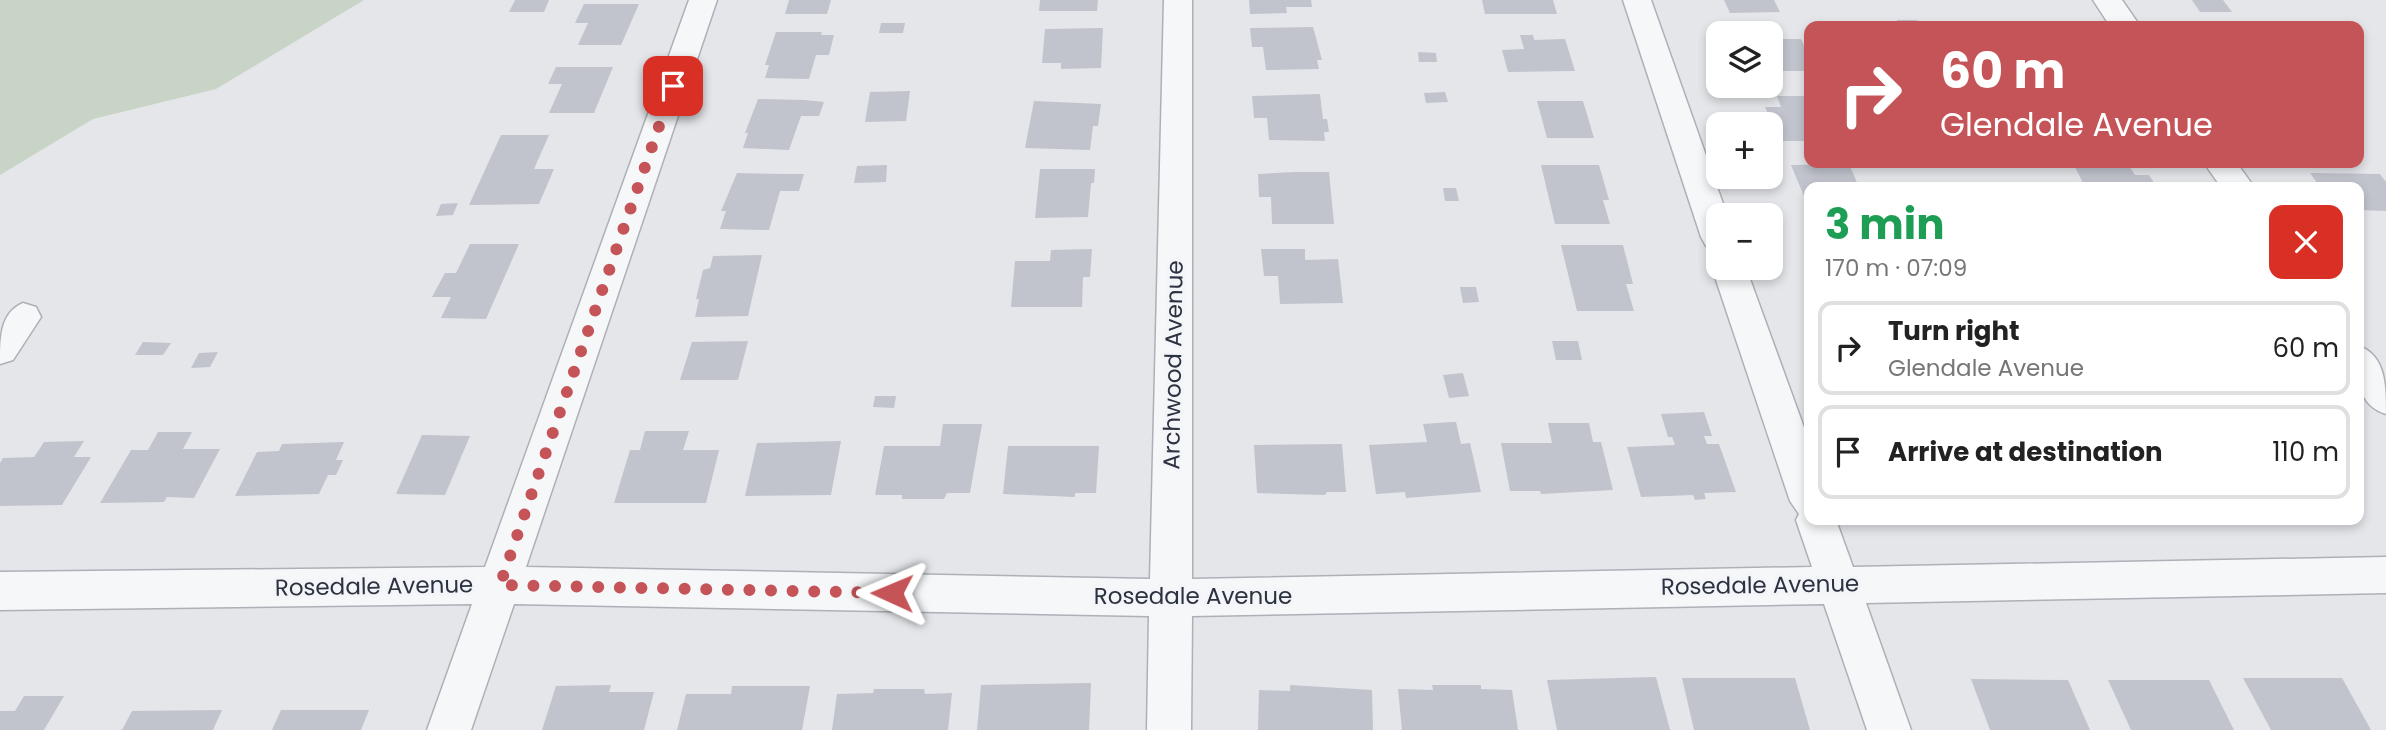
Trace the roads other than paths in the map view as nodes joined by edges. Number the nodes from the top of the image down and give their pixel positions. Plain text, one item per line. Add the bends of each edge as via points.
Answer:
1 (703, 0) edge
2 (1178, 0) edge
3 (1637, 0) edge
4 (2107, 0) edge
5 (2122, 21) edge
6 (1706, 203) edge
7 (1733, 280) edge
8 (23, 317) dead end
9 (0, 350) edge
10 (2364, 367) edge
11 (2386, 399) edge
12 (1804, 484) edge
13 (1818, 525) edge
14 (2386, 575) edge
15 (1838, 583) junction
16 (500, 585) junction
17 (0, 591) edge
18 (1169, 598) junction
19 (449, 730) edge
20 (1169, 730) edge
21 (1889, 730) edge

1 - 16 street
2 - 18 street, Archwood Avenue
3 - 6 street
4 - 5 street
7 - 12 street
8 - 9 street
10 - 11 street
13 - 15 street
14 - 15 street, Rosedale Avenue
15 - 18 street, Rosedale Avenue
15 - 21 street
16 - 17 street, Rosedale Avenue
16 - 18 street, Rosedale Avenue
16 - 19 street
18 - 20 street, Archwood Avenue

